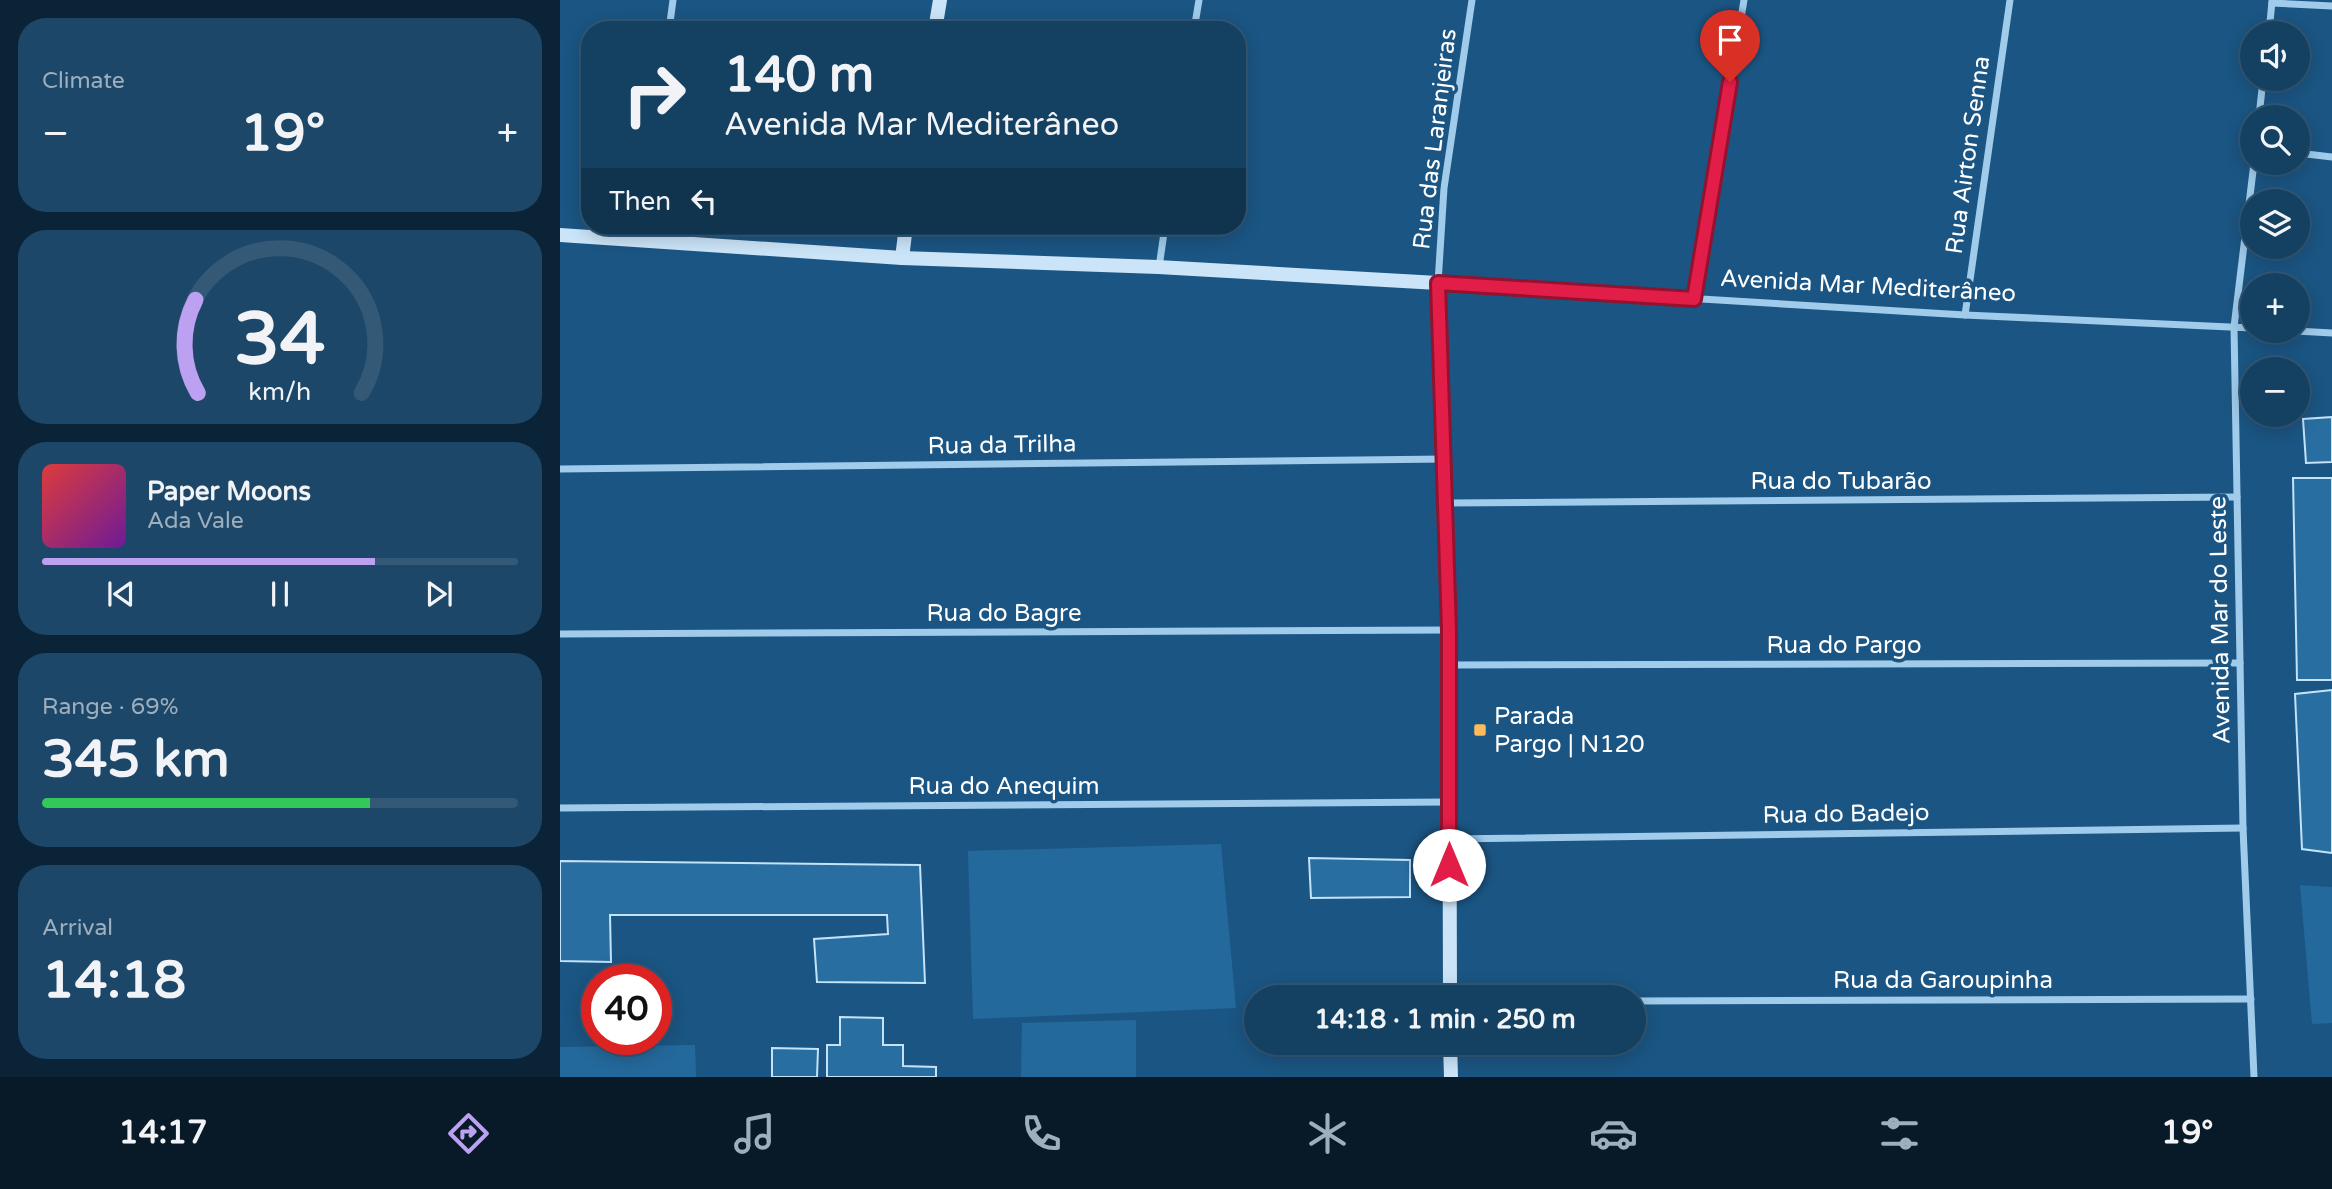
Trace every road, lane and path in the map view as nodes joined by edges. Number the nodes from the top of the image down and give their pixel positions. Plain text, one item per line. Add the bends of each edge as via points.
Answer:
1 (673, 0) edge
2 (940, 0) edge
3 (1199, 0) edge
4 (1472, 0) edge
5 (1744, 0) edge
6 (2010, 0) edge
7 (2272, 2) edge
8 (2332, 6) edge
9 (670, 21) edge
10 (936, 21) edge
11 (1196, 21) edge
12 (2270, 21) edge
13 (2310, 154) edge
14 (2332, 157) edge
15 (2253, 175) edge
16 (581, 234) edge
17 (560, 235) edge
18 (662, 235) edge
19 (905, 235) edge
20 (1163, 235) edge
21 (902, 258) junction
22 (1158, 267) junction
23 (1438, 283) junction
24 (1694, 299) junction
25 (1965, 315) junction
26 (2234, 327) junction
27 (2240, 327) edge
28 (2310, 332) edge
29 (2332, 333) edge
30 (1445, 459) junction
31 (560, 469) edge
32 (2237, 497) junction
33 (1444, 503) junction
34 (1449, 631) junction
35 (560, 634) edge
36 (2240, 663) junction
37 (1449, 665) junction
38 (1449, 802) junction
39 (560, 808) edge
40 (2243, 828) junction
41 (1448, 839) junction
42 (1450, 985) edge
43 (2251, 999) junction
44 (1646, 1000) edge
45 (1450, 1055) edge
46 (1451, 1077) edge
47 (2254, 1077) edge

1 - 9 street
2 - 10 street
3 - 11 street
4 - 23 street, Rua das Laranjeiras via 1444,188
5 - 24 street
6 - 25 street, Rua Airton Senna
7 - 8 street
7 - 12 street
13 - 14 street
15 - 26 street, Avenida Mar do Leste
16 - 17 street, Avenida Mar Mediterâneo
18 - 21 street, Avenida Mar Mediterâneo
19 - 21 street
20 - 22 street
21 - 22 street, Avenida Mar Mediterâneo
22 - 23 street, Avenida Mar Mediterâneo
23 - 24 street, Avenida Mar Mediterâneo
23 - 30 street
24 - 25 street, Avenida Mar Mediterâneo
25 - 26 street, Avenida Mar Mediterâneo
26 - 27 street, Avenida Mar Mediterâneo
26 - 32 street, Avenida Mar do Leste
28 - 29 street
30 - 31 street, Rua da Trilha
30 - 33 street
32 - 33 street, Rua do Tubarão
32 - 36 street, Avenida Mar do Leste
33 - 34 street
34 - 35 street, Rua do Bagre
34 - 37 street
36 - 37 street, Rua do Pargo
36 - 40 street, Avenida Mar do Leste
37 - 38 street
38 - 39 street, Rua do Anequim
38 - 41 street
40 - 41 street, Rua do Badejo
40 - 43 street, Avenida Mar do Leste
41 - 42 street
43 - 44 street, Rua da Garoupinha
43 - 47 street, Avenida Mar do Leste
45 - 46 street

